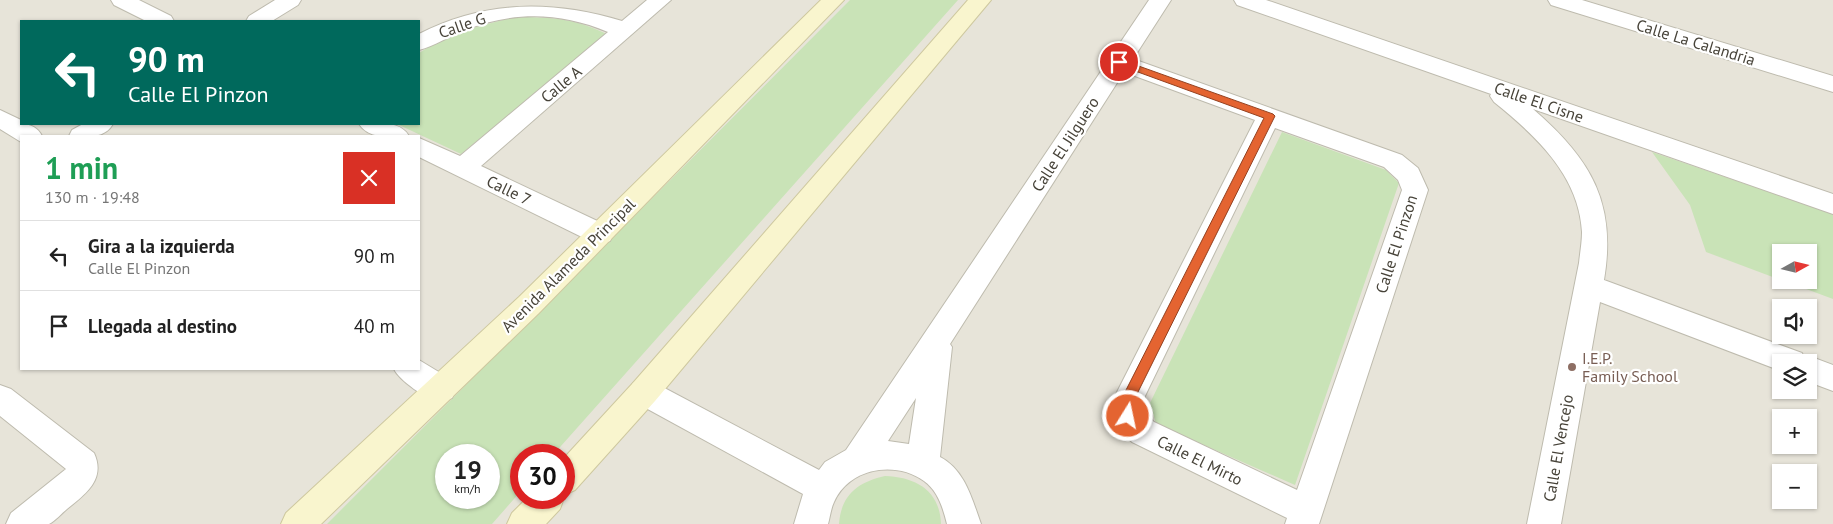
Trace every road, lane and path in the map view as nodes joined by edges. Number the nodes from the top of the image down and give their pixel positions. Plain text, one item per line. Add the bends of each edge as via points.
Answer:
1 (122, 0) edge
2 (290, 0) edge
3 (660, 0) edge
4 (834, 0) edge
5 (980, 0) edge
6 (1160, 0) edge
7 (1245, 0) edge
8 (1559, 0) edge
9 (160, 20) edge
10 (259, 20) edge
11 (624, 30) junction
12 (420, 43) edge
13 (1119, 62) junction
14 (1460, 75) junction
15 (1833, 84) edge
16 (1270, 116) junction
17 (0, 118) edge
18 (98, 125) edge
19 (373, 125) edge
20 (28, 135) edge
21 (84, 135) edge
22 (395, 135) edge
23 (420, 147) edge
24 (462, 168) junction
25 (1833, 204) edge
26 (600, 234) junction
27 (1588, 286) junction
28 (937, 341) junction
29 (1772, 355) edge
30 (410, 370) edge
31 (1817, 372) edge
32 (1833, 378) edge
33 (441, 389) junction
34 (644, 392) junction
35 (0, 398) edge
36 (858, 460) junction
37 (923, 462) junction
38 (575, 468) edge
39 (822, 488) junction
40 (538, 509) edge
41 (1304, 518) edge
42 (23, 524) edge
43 (298, 524) edge
44 (524, 524) edge
45 (811, 524) edge
46 (964, 524) edge
47 (1544, 524) edge

1 - 9 street
2 - 10 street
3 - 11 street, Calle A
4 - 26 street, Avenida Alameda Principal
5 - 34 street
6 - 13 street, Calle El Jilguero
7 - 14 street, Calle El Cisne
8 - 15 street, Calle La Calandria
11 - 12 street, Calle G via 565,11 521,10 476,18
11 - 24 street, Calle A
13 - 16 street, Calle El Pinzon
13 - 28 street, Calle El Jilguero
14 - 25 street, Calle El Cisne
14 - 27 street, Calle El Vencejo via 1499,94 1528,116 1573,166 1588,199 1595,232
16 - 41 street, Calle El Pinzon via 1393,161 1409,175 1415,190
16 - 41 street, Calle El Mirto via 1130,396 1128,416 1143,432
17 - 20 street
18 - 21 street
19 - 22 street
23 - 24 street, Calle 7
24 - 26 street, Calle 7
26 - 33 street, Avenida Alameda Principal
27 - 29 street
27 - 47 street, Calle El Vencejo
28 - 36 street
28 - 37 street
30 - 33 street
31 - 32 street
33 - 43 street, Avenida Alameda Principal
34 - 38 street
34 - 39 street
35 - 42 street via 83,463 82,474 70,487
36 - 37 street via 880,454 902,455
36 - 39 street via 838,471
37 - 46 street via 954,489
39 - 45 street via 812,510
40 - 44 street

